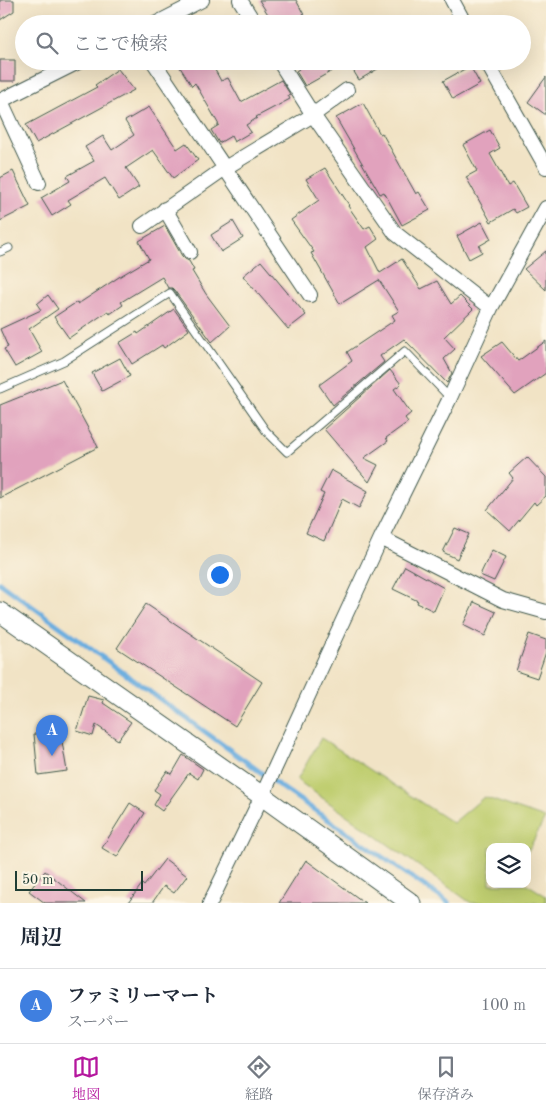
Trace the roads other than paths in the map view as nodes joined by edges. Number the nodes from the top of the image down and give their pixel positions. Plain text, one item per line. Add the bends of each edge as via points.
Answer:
1 (202, 0) edge
2 (240, 0) edge
3 (452, 0) edge
4 (173, 15) edge
5 (249, 15) edge
6 (460, 15) edge
7 (62, 70) edge
8 (159, 70) edge
9 (285, 70) edge
10 (491, 70) edge
11 (347, 90) dead end
12 (0, 101) edge
13 (313, 115) junction
14 (546, 167) edge
15 (224, 168) junction
16 (39, 183) dead end
17 (546, 208) edge
18 (165, 210) junction
19 (142, 226) dead end
20 (9, 248) dead end
21 (0, 252) edge
22 (190, 252) dead end
23 (310, 295) dead end
24 (492, 308) junction
25 (0, 388) edge
26 (450, 398) junction
27 (381, 538) junction
28 (0, 612) edge
29 (546, 612) edge
30 (264, 792) junction
31 (210, 903) edge
32 (411, 903) edge

1 - 4 street
2 - 5 street
3 - 6 street
7 - 12 street
8 - 15 street
9 - 13 street
10 - 14 street
11 - 13 street
12 - 16 street
13 - 15 street
13 - 24 street via 395,233
15 - 18 street
15 - 23 street
17 - 24 street
18 - 19 street
18 - 22 street
20 - 21 lane
24 - 26 street
25 - 26 lane via 64,360 170,293 266,431 287,452 405,351
26 - 27 street
27 - 29 street via 503,600
27 - 30 street
28 - 30 street
30 - 31 street
30 - 32 street

